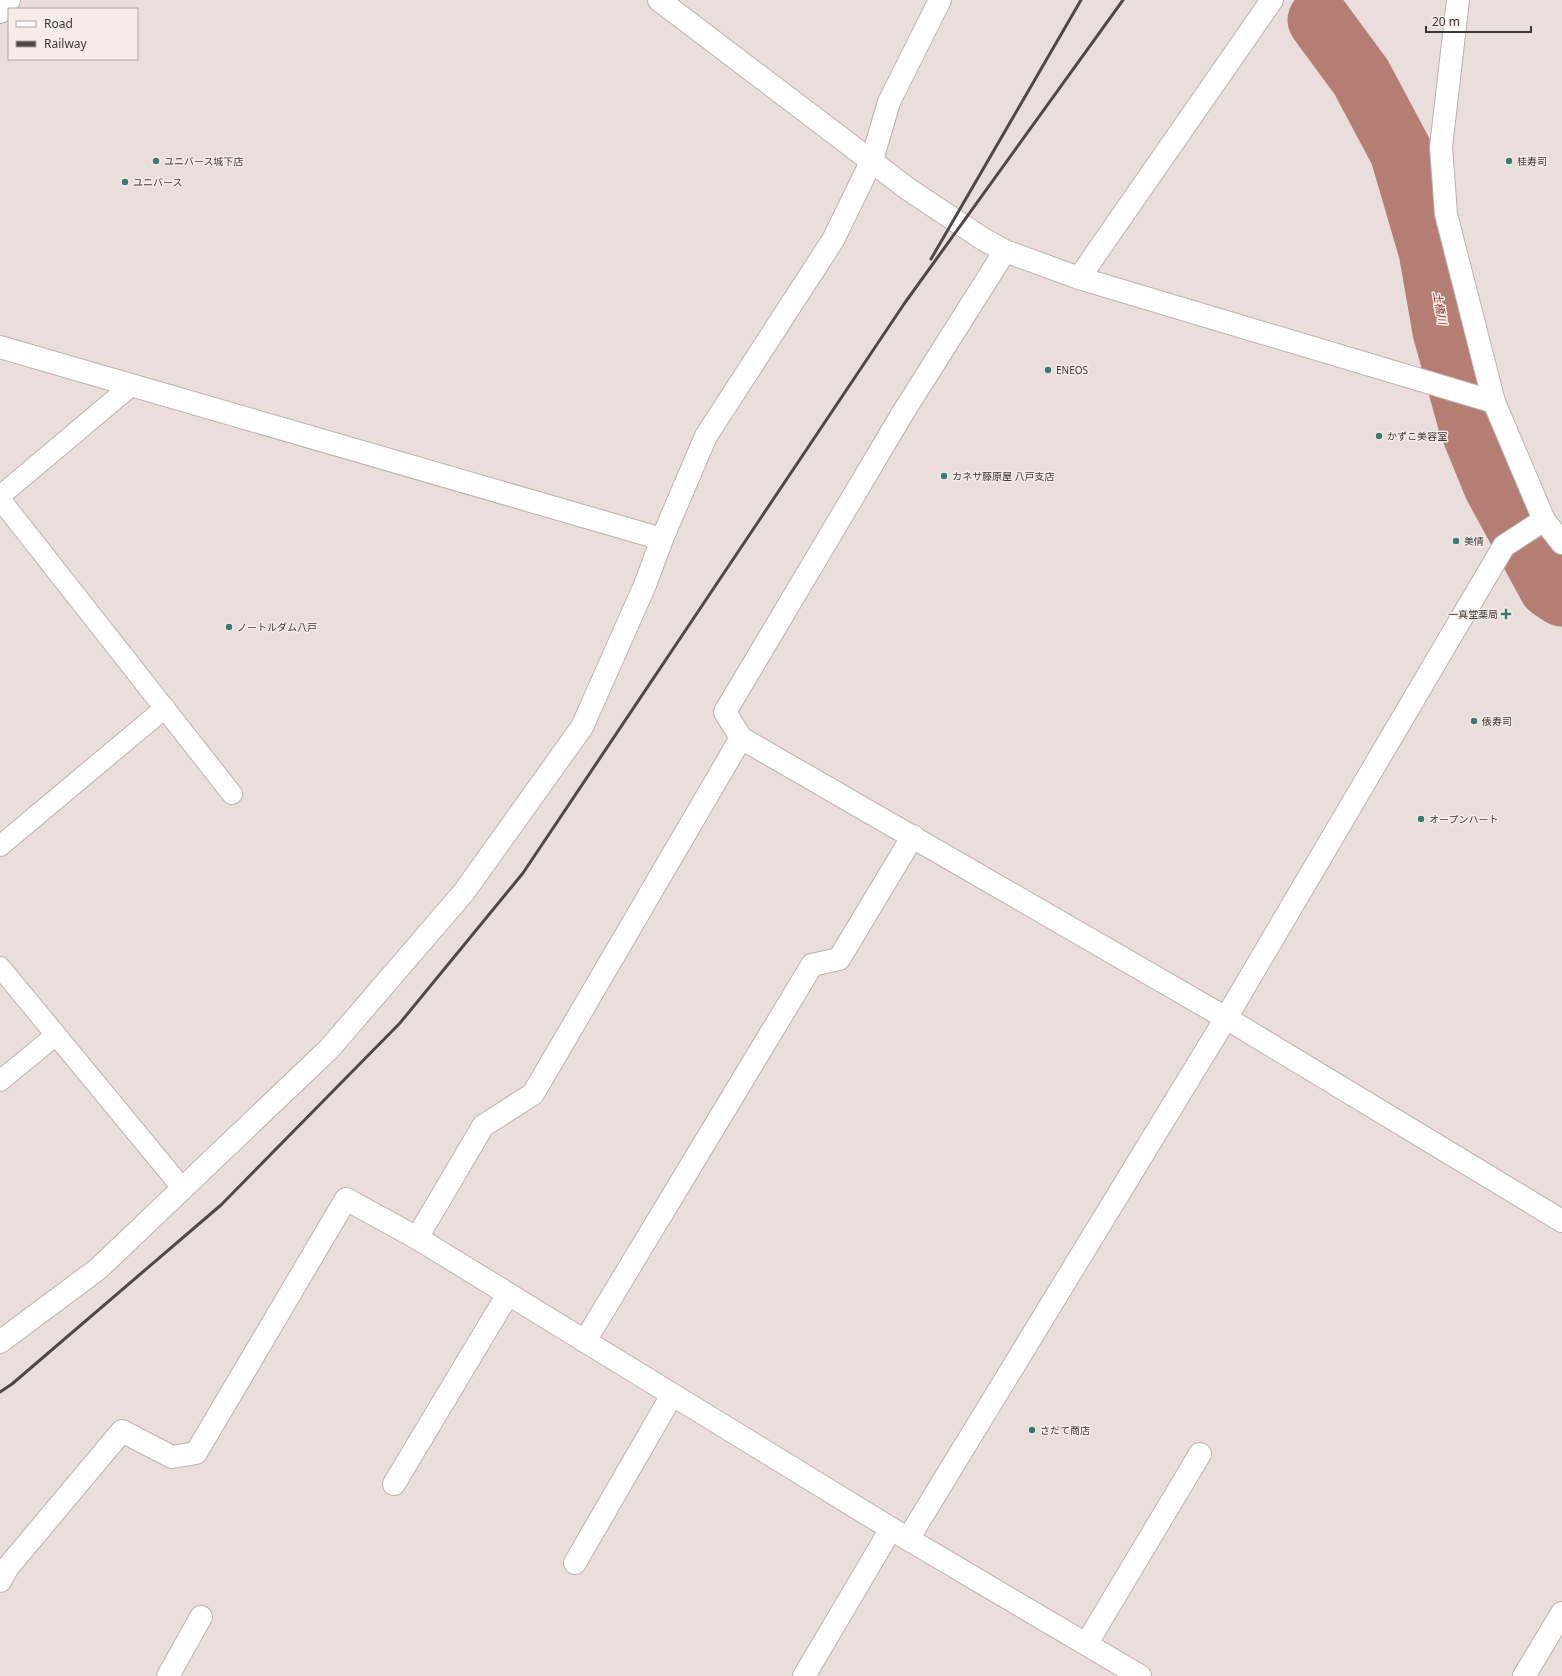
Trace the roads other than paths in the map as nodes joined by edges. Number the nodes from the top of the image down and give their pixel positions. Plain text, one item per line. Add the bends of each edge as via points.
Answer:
1 (9, 0) edge
2 (940, 0) edge
3 (1272, 0) edge
4 (1458, 0) edge
5 (662, 1) edge
6 (0, 12) edge
7 (872, 160) junction
8 (1005, 251) junction
9 (1079, 278) junction
10 (0, 348) edge
11 (132, 385) junction
12 (1494, 402) junction
13 (0, 498) edge
14 (1544, 520) junction
15 (662, 539) junction
16 (1562, 543) edge
17 (165, 708) junction
18 (741, 738) junction
19 (232, 794) dead end
20 (913, 836) junction
21 (0, 846) edge
22 (0, 967) edge
23 (1226, 1018) junction
24 (56, 1035) junction
25 (0, 1081) edge
26 (183, 1189) junction
27 (1562, 1221) edge
28 (417, 1238) junction
29 (508, 1294) junction
30 (585, 1341) junction
31 (0, 1342) edge
32 (672, 1395) junction
33 (1200, 1454) dead end
34 (394, 1484) dead end
35 (900, 1534) junction
36 (575, 1563) dead end
37 (0, 1581) edge
38 (1562, 1613) edge
39 (201, 1617) dead end
40 (1087, 1644) junction
41 (168, 1676) edge
42 (804, 1676) edge
43 (1140, 1676) edge
44 (1524, 1676) edge

1 - 6 street
2 - 7 street via 889,102
3 - 9 street
4 - 12 street via 1441,147 1446,214
5 - 7 street
7 - 8 street via 908,189
7 - 15 street via 833,240 706,436
8 - 9 street
8 - 18 street via 904,411 726,712
9 - 12 street
10 - 11 street
11 - 13 lane
11 - 15 street
12 - 14 street
13 - 17 lane
14 - 16 street
14 - 23 street via 1504,546
15 - 26 street via 645,585 582,727 464,892 329,1049
17 - 19 lane
17 - 21 lane
18 - 20 street
18 - 28 street via 533,1094 483,1126
20 - 23 street
20 - 30 street via 839,959 812,965
22 - 24 lane
23 - 27 street
23 - 35 street
24 - 25 lane
24 - 26 lane
26 - 31 street via 98,1269
28 - 29 street
28 - 37 street via 346,1199 196,1453 172,1458 122,1431 8,1567
29 - 30 street
29 - 34 street
30 - 32 street
32 - 35 street
32 - 36 street
33 - 40 street
35 - 40 street
35 - 42 street
38 - 44 street
39 - 41 street
40 - 43 street

